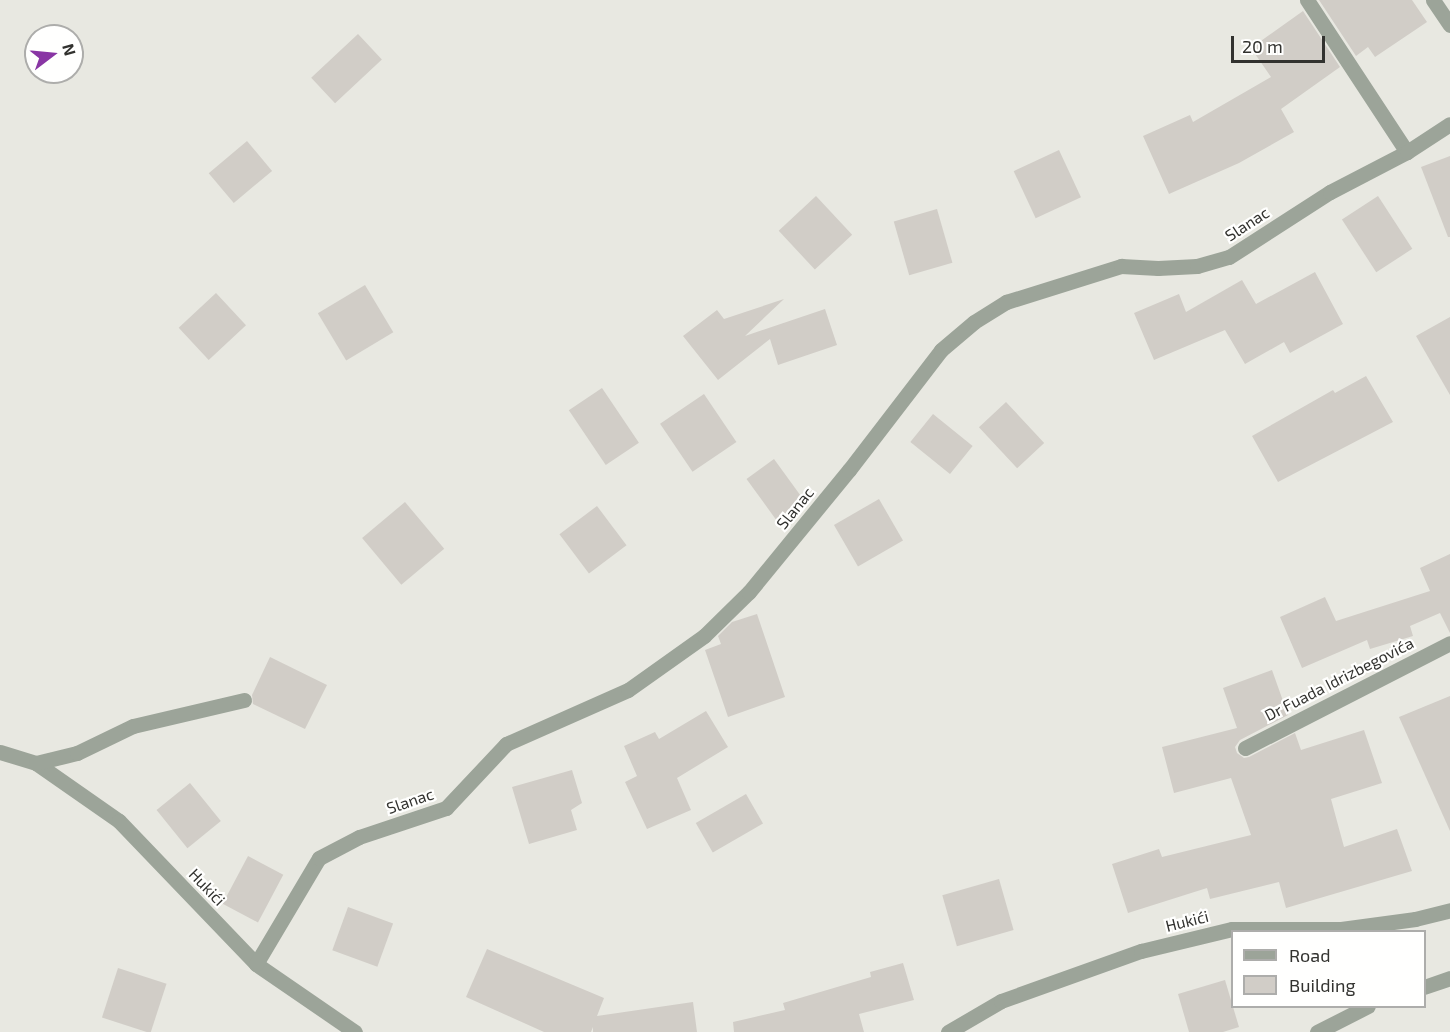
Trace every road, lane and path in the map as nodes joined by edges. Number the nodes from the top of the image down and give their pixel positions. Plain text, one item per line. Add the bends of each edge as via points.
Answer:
1 (1307, 0) edge
2 (1432, 0) edge
3 (1450, 25) edge
4 (1450, 124) edge
5 (1407, 152) junction
6 (1450, 643) edge
7 (244, 700) dead end
8 (1245, 748) dead end
9 (0, 752) edge
10 (36, 763) junction
11 (1450, 910) edge
12 (256, 964) junction
13 (1450, 978) edge
14 (1426, 987) edge
15 (1364, 1008) edge
16 (355, 1032) edge
17 (948, 1032) edge
18 (1317, 1032) edge

1 - 5 street
2 - 3 street
4 - 5 street, Slanac
5 - 12 street, Slanac via 1330,192 1229,256 1197,266 1121,266 1006,302 974,322 941,350 749,592 704,636 628,690 506,744 446,808 359,837 318,858
6 - 8 street, Dr Fuada Idrizbegovića
7 - 10 street via 133,726 77,753
9 - 10 street, Hukići
10 - 12 street, Hukići via 119,820
11 - 17 street, Hukići via 1416,919 1341,929 1232,929 1140,951 1001,1001
12 - 16 street, Hukići
13 - 14 street
15 - 18 street

